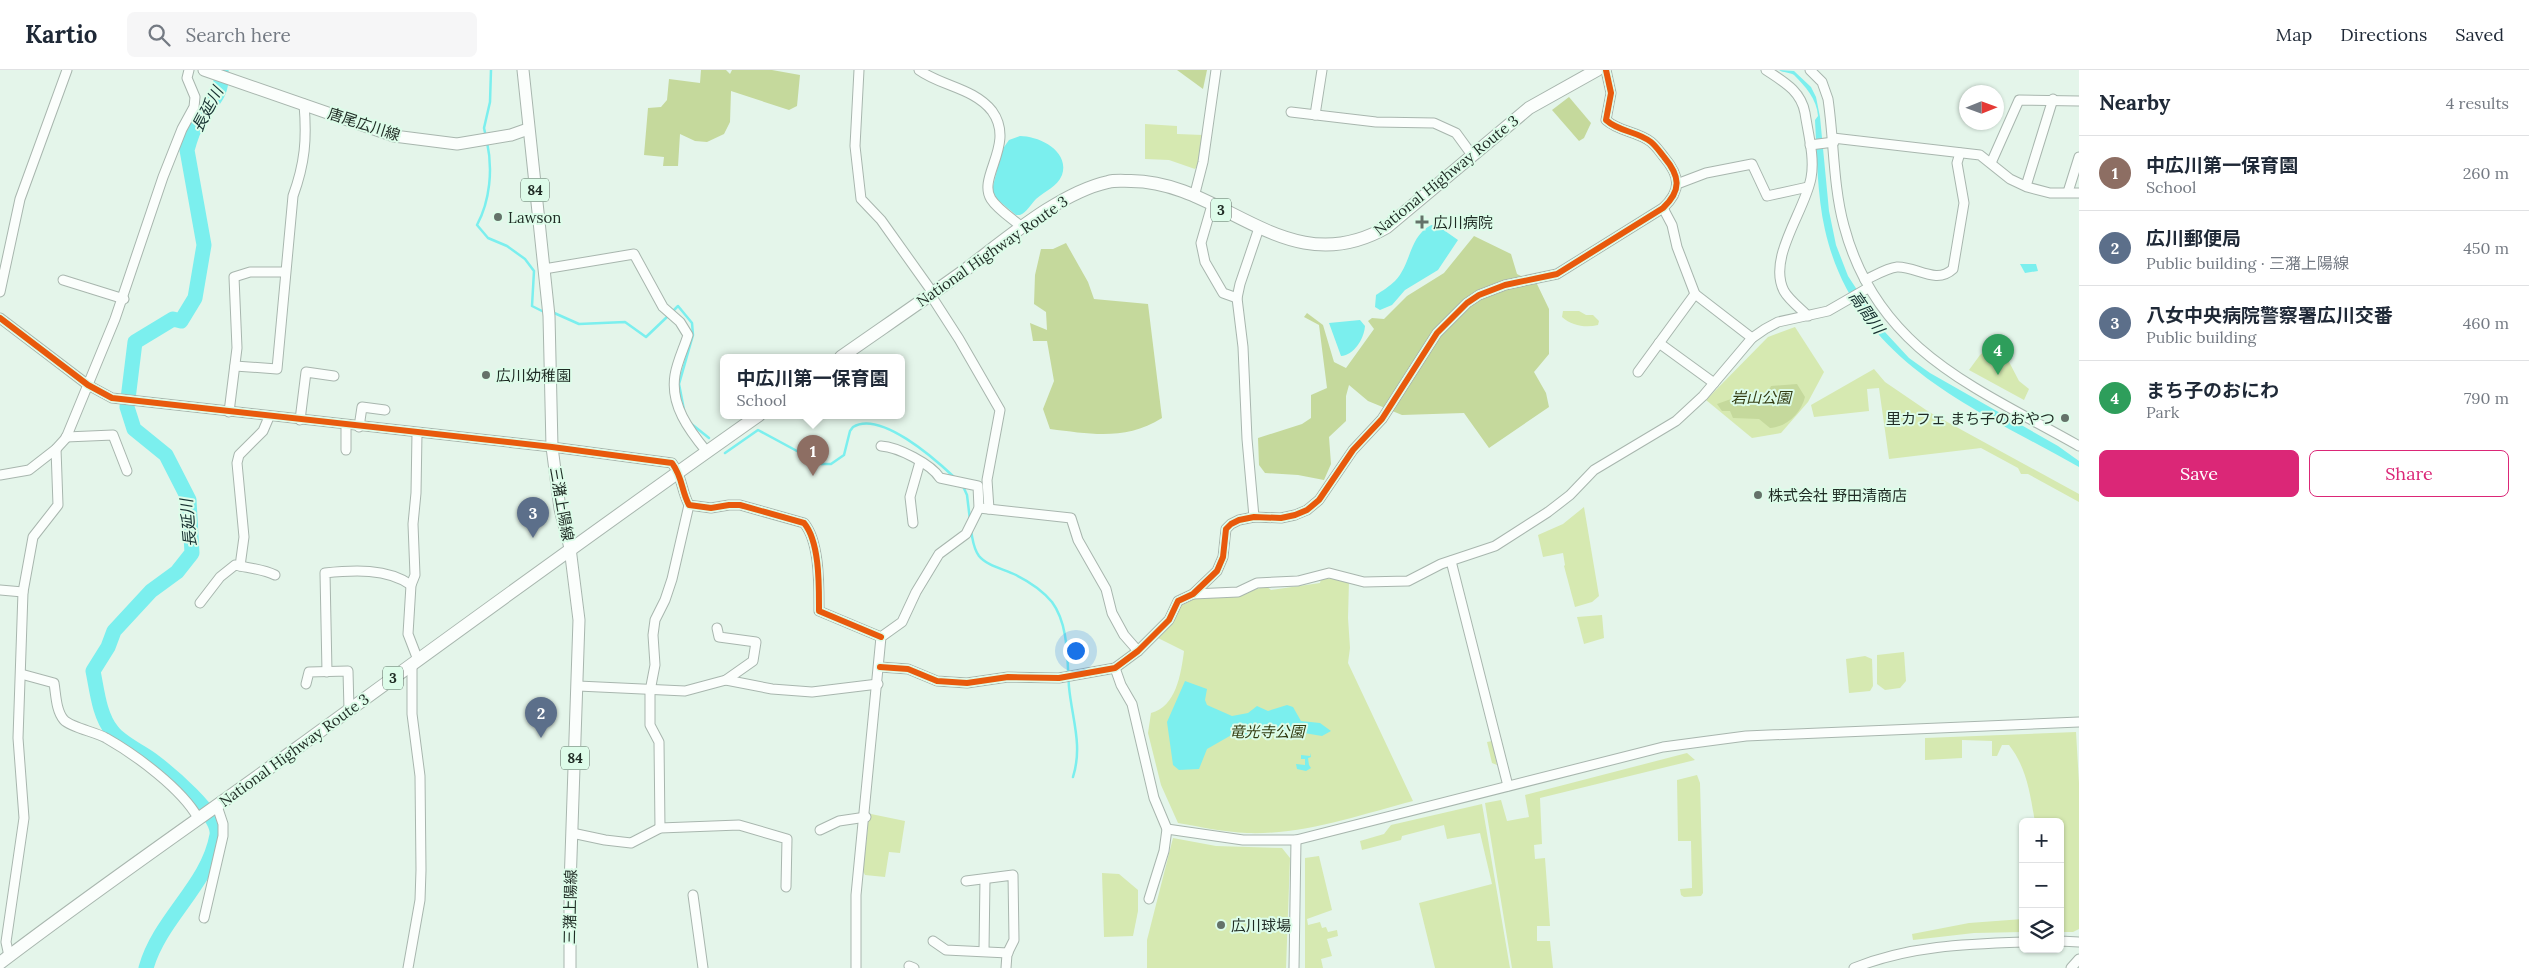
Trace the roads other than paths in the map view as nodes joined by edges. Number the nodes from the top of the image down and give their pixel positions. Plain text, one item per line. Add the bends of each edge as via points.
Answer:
1 (67, 70) edge
2 (189, 70) edge
3 (204, 70) edge
4 (523, 70) edge
5 (859, 70) edge
6 (919, 70) edge
7 (1216, 70) edge
8 (1322, 70) edge
9 (1597, 70) edge
10 (1606, 70) edge
11 (1766, 70) edge
12 (1810, 70) edge
13 (2053, 99) junction
14 (2079, 101) edge
15 (304, 104) junction
16 (1291, 112) dead end
17 (1315, 115) junction
18 (528, 130) junction
19 (1832, 141) junction
20 (1812, 145) junction
21 (1960, 153) junction
22 (1472, 155) junction
23 (2079, 157) edge
24 (1991, 164) junction
25 (1677, 184) junction
26 (2026, 186) junction
27 (1808, 187) junction
28 (2068, 192) junction
29 (2079, 193) edge
30 (1194, 197) junction
31 (1212, 205) junction
32 (1663, 208) junction
33 (1022, 228) junction
34 (1259, 228) junction
35 (544, 269) junction
36 (284, 272) junction
37 (63, 280) dead end
38 (1865, 286) junction
39 (0, 292) edge
40 (932, 294) junction
41 (1695, 294) junction
42 (122, 298) junction
43 (1238, 298) junction
44 (1808, 316) junction
45 (0, 318) edge
46 (1752, 338) junction
47 (1659, 343) junction
48 (845, 354) edge
49 (235, 366) junction
50 (1638, 372) dead end
51 (334, 376) dead end
52 (1714, 383) junction
53 (88, 385) junction
54 (386, 410) dead end
55 (229, 412) junction
56 (269, 417) junction
57 (753, 419) edge
58 (300, 420) junction
59 (346, 426) junction
60 (359, 427) junction
61 (416, 433) junction
62 (66, 437) junction
63 (881, 446) dead end
64 (2079, 446) edge
65 (552, 447) junction
66 (56, 449) junction
67 (346, 450) dead end
68 (707, 452) junction
69 (920, 462) junction
70 (127, 471) dead end
71 (678, 472) junction
72 (0, 475) edge
73 (689, 505) junction
74 (979, 508) junction
75 (989, 509) junction
76 (1254, 517) junction
77 (913, 523) dead end
78 (570, 548) junction
79 (1451, 561) junction
80 (240, 566) junction
81 (275, 575) dead end
82 (411, 585) junction
83 (0, 590) edge
84 (23, 592) junction
85 (1193, 594) junction
86 (200, 603) dead end
87 (717, 628) dead end
88 (881, 637) junction
89 (1138, 651) junction
90 (415, 662) junction
91 (880, 667) junction
92 (1115, 668) junction
93 (327, 672) junction
94 (21, 674) junction
95 (726, 680) junction
96 (306, 684) dead end
97 (878, 684) junction
98 (578, 686) junction
99 (650, 692) junction
100 (349, 710) junction
101 (2079, 722) edge
102 (1508, 786) junction
103 (216, 806) junction
104 (866, 817) junction
105 (200, 818) junction
106 (660, 828) junction
107 (1167, 829) junction
108 (820, 830) dead end
109 (572, 833) junction
110 (1296, 840) junction
111 (985, 880) junction
112 (966, 881) dead end
113 (786, 887) dead end
114 (693, 894) dead end
115 (1149, 899) dead end
116 (204, 918) dead end
117 (933, 941) dead end
118 (2019, 942) edge
119 (2064, 942) edge
120 (2079, 942) edge
121 (984, 950) junction
122 (1008, 953) junction
123 (2079, 959) edge
124 (5, 960) edge
125 (408, 968) edge
126 (570, 968) edge
127 (703, 968) edge
128 (856, 968) edge
129 (1006, 968) edge
130 (1294, 968) edge
131 (1854, 968) edge
132 (2072, 968) edge

1 - 39 street via 20,199
2 - 42 street via 187,78 195,97 194,107 163,177
3 - 15 main road, 唐尾広川線
4 - 18 main road, 三潴上陽線 / 84
5 - 40 street via 855,146 861,199 881,220
6 - 33 street via 961,89 990,110 998,122 1001,138 988,187 991,199
7 - 30 street via 1203,162
8 - 17 street
9 - 22 highway, National Highway Route 3 / 3 via 1530,108
10 - 25 street via 1611,93 1606,120 1620,130 1652,142 1672,167
11 - 20 street via 1790,86 1803,103
12 - 19 street via 1822,82 1828,98
13 - 14 street
13 - 24 street via 2016,102
13 - 26 street
15 - 18 main road, 唐尾広川線 via 394,136 426,141 458,144
15 - 36 street via 306,149 292,196
16 - 17 street
17 - 22 street via 1376,122 1434,123 1456,133
18 - 35 main road, 三潴上陽線 / 84
19 - 20 street
19 - 21 street
19 - 38 street via 1844,227
20 - 27 street via 1812,177
21 - 24 street via 1980,155
21 - 38 street via 1957,163 1964,203 1953,269 1938,275 1895,267
22 - 34 highway, National Highway Route 3 / 3 via 1387,227 1369,238 1316,244 1282,238
23 - 28 street
24 - 26 street via 2010,179
25 - 27 street via 1706,173 1752,164 1767,196
25 - 32 street via 1672,198
26 - 28 street via 2050,193
27 - 44 street via 1802,209 1782,249 1780,270 1784,291
28 - 29 street
30 - 31 highway, National Highway Route 3 / 3
30 - 33 highway, National Highway Route 3 / 3 via 1166,185 1109,181 1076,192
31 - 34 highway, National Highway Route 3 / 3
31 - 43 street via 1201,243 1205,262 1223,293
32 - 41 street via 1672,225
32 - 76 street via 1557,274 1505,285 1467,303 1429,344 1382,419 1353,450 1319,500 1308,510 1295,515
33 - 40 highway, National Highway Route 3 / 3
34 - 43 street
35 - 65 main road, 三潴上陽線 / 84
35 - 68 street via 634,254 663,307 688,334 675,375 674,397 689,430
36 - 49 street via 277,369
36 - 49 street via 250,272 234,277
37 - 42 street
38 - 44 street via 1828,311
38 - 64 street via 1894,324 1943,368
40 - 48 highway, National Highway Route 3 / 3
40 - 75 street via 1000,410 987,480
41 - 46 street
41 - 47 street
42 - 53 street
43 - 76 street
44 - 46 street via 1778,322
45 - 53 street
46 - 52 street
47 - 50 street
47 - 52 street
49 - 55 street
51 - 58 street via 306,372
52 - 79 street via 1676,422 1594,470 1548,512 1495,546
53 - 55 street via 112,398
53 - 62 street
54 - 60 street via 362,407
55 - 56 street
56 - 58 street
56 - 80 street via 263,431 239,455 237,463 244,537
57 - 68 highway, National Highway Route 3 / 3
58 - 59 street
59 - 60 street
59 - 67 street
60 - 61 street
61 - 65 street
61 - 82 street via 415,576
62 - 66 street
62 - 70 street via 113,435
63 - 69 street
65 - 71 street via 672,463
65 - 78 main road, 三潴上陽線 / 84 via 560,509
66 - 72 street via 29,470
66 - 84 street via 58,505 33,537
68 - 71 highway, National Highway Route 3 / 3
69 - 74 street via 934,469 940,478 978,486
69 - 77 street via 910,497
71 - 73 street
71 - 78 highway, National Highway Route 3 / 3
73 - 88 street via 711,508 740,505 804,523 815,555 819,611
73 - 99 street via 666,600 655,620
74 - 75 street
74 - 88 street via 966,534 939,554 902,622
75 - 89 street via 1071,518 1078,540 1106,589 1112,614
76 - 85 street via 1239,520 1226,529 1223,557 1217,571
78 - 90 highway, National Highway Route 3 / 3
78 - 98 main road, 三潴上陽線 / 84 via 579,620
79 - 85 street via 1408,581 1364,582 1329,573 1298,581 1257,583 1238,592
79 - 102 street
80 - 81 street
80 - 86 street via 235,565 220,577
82 - 90 street via 408,634
82 - 93 street via 386,574 325,573
83 - 84 street
84 - 94 street
85 - 89 street via 1178,601 1169,620
87 - 95 street via 719,637 756,642 753,661
88 - 91 street
89 - 92 street
90 - 100 highway, National Highway Route 3 / 3
90 - 125 street via 412,714 420,776 422,870
91 - 92 street via 908,669 937,681 968,683 1008,677 1059,678
91 - 97 street
92 - 107 street via 1132,704 1154,798
93 - 96 street via 309,672
93 - 100 street via 348,671
94 - 105 street via 54,683 64,721 106,738 125,750 157,774 190,804
94 - 124 street via 18,738 24,818
95 - 97 street via 772,689 812,692
95 - 99 street via 685,691
97 - 104 street
98 - 99 street via 627,687
98 - 109 main road, 三潴上陽線 / 84
99 - 106 street via 650,725 658,742
100 - 103 highway, National Highway Route 3 / 3
101 - 102 street via 1715,739 1663,747
102 - 110 street
103 - 105 highway, National Highway Route 3 / 3
103 - 116 street via 223,824 223,836
104 - 108 street via 840,821
104 - 128 street via 856,895
105 - 124 highway, National Highway Route 3 / 3
106 - 109 street via 631,843
106 - 113 street via 739,825 787,839
107 - 110 street via 1235,840
107 - 115 street via 1164,851
109 - 126 main road, 三潴上陽線 / 84
110 - 130 street
111 - 112 street
111 - 121 street
111 - 122 street via 1014,875 1014,940
114 - 127 street
117 - 121 street via 946,950
118 - 131 street via 1922,949 1873,960
119 - 120 street
121 - 122 street
122 - 129 street
123 - 132 street

